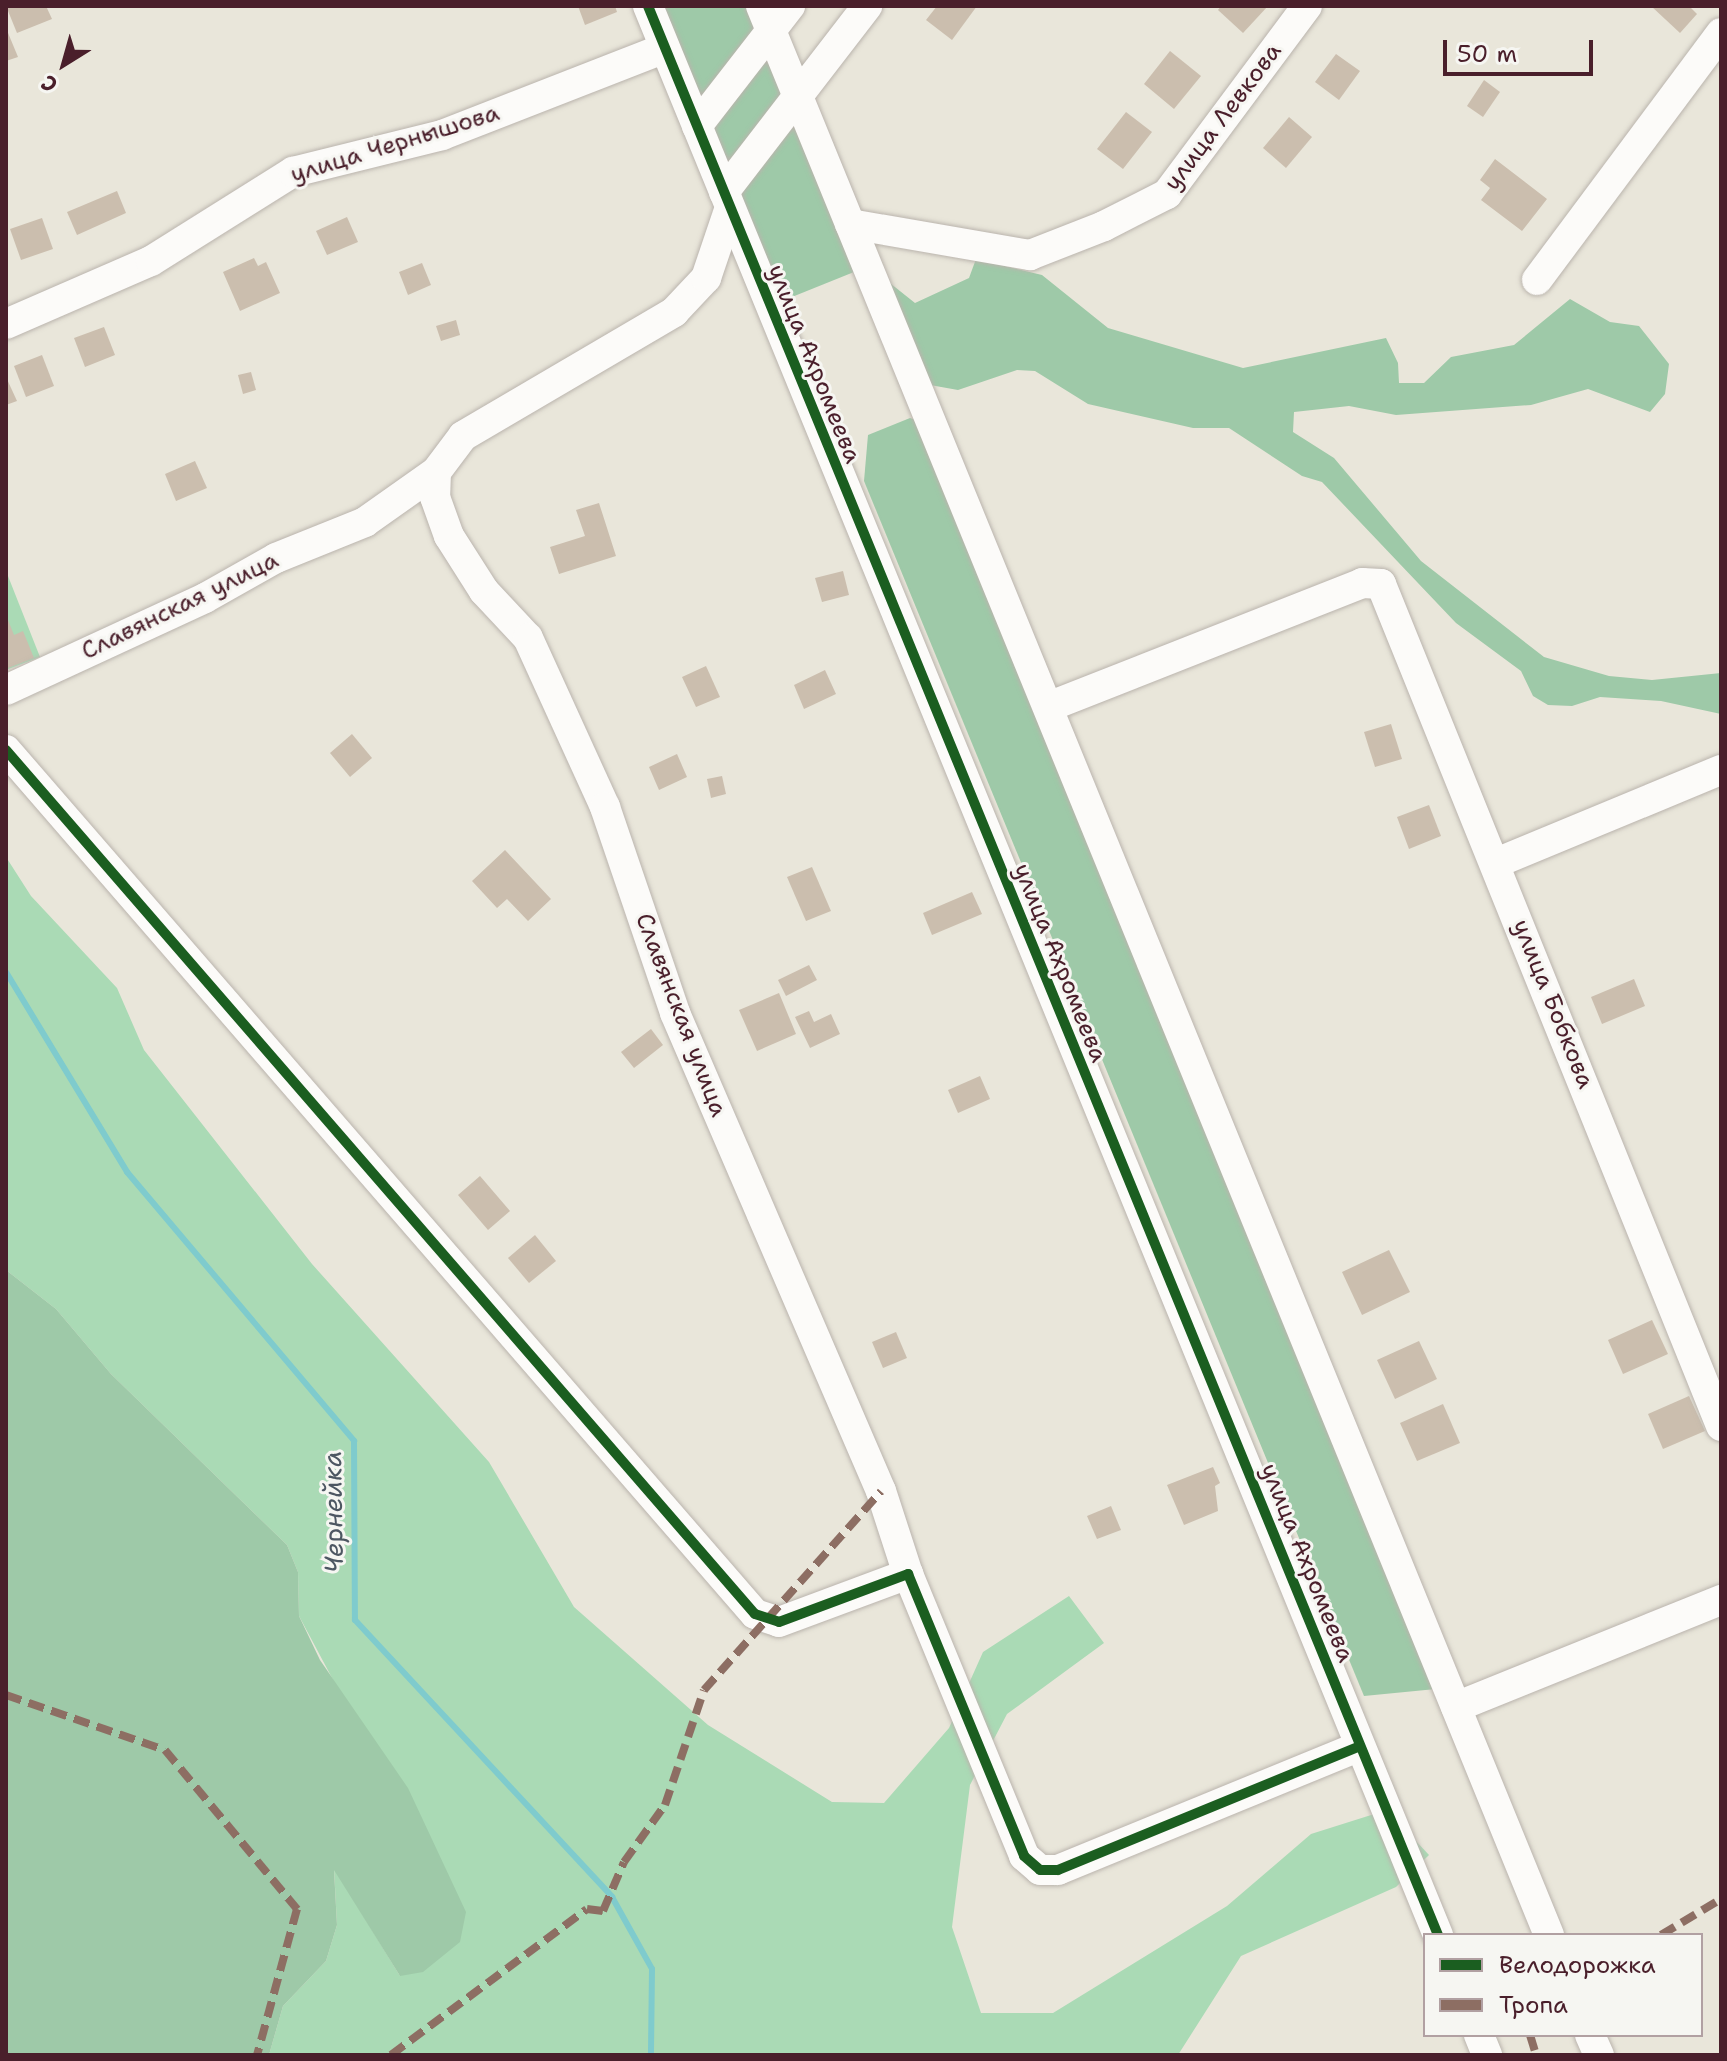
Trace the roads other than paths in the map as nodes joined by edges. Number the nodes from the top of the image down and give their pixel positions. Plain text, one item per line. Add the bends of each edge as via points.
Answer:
1 (648, 6) edge
2 (790, 6) edge
3 (867, 6) edge
4 (1307, 6) edge
5 (766, 18) edge
6 (1721, 33) edge
7 (665, 48) junction
8 (798, 96) junction
9 (697, 126) junction
10 (727, 201) junction
11 (850, 224) junction
12 (1537, 280) dead end
13 (6, 324) edge
14 (436, 472) junction
15 (6, 690) edge
16 (1048, 707) junction
17 (6, 750) edge
18 (1721, 770) edge
19 (1496, 863) junction
20 (1721, 1426) edge
21 (908, 1574) junction
22 (1721, 1600) edge
23 (1456, 1707) junction
24 (1360, 1746) junction
25 (1437, 1933) edge
26 (1548, 1933) edge

1 - 7 street, улица Ахромеева
2 - 5 street
3 - 8 street, Славянская улица
4 - 11 street, улица Левкова via 1167,194 1104,226 1030,255
5 - 8 street
5 - 9 street
6 - 12 street
7 - 9 street, улица Ахромеева
7 - 13 street, улица Чернышова via 442,135 293,172 151,261
8 - 10 street, Славянская улица
8 - 11 street
9 - 10 street, улица Ахромеева
10 - 14 street, Славянская улица via 706,278 674,312 463,436
10 - 24 street, улица Ахромеева
11 - 16 street
14 - 15 street, Славянская улица via 365,522 276,558 205,598
14 - 21 street, Славянская улица via 435,497 449,536 484,591 528,638 605,807 675,1013 881,1491
16 - 19 street, улица Бобкова via 1362,583 1381,584
16 - 23 street
17 - 21 street via 755,1614 779,1622
18 - 19 street
19 - 20 street, улица Бобкова
21 - 24 street, Славянская улица via 1024,1856 1040,1870 1058,1870
22 - 23 street
23 - 26 street
24 - 25 street, улица Ахромеева

